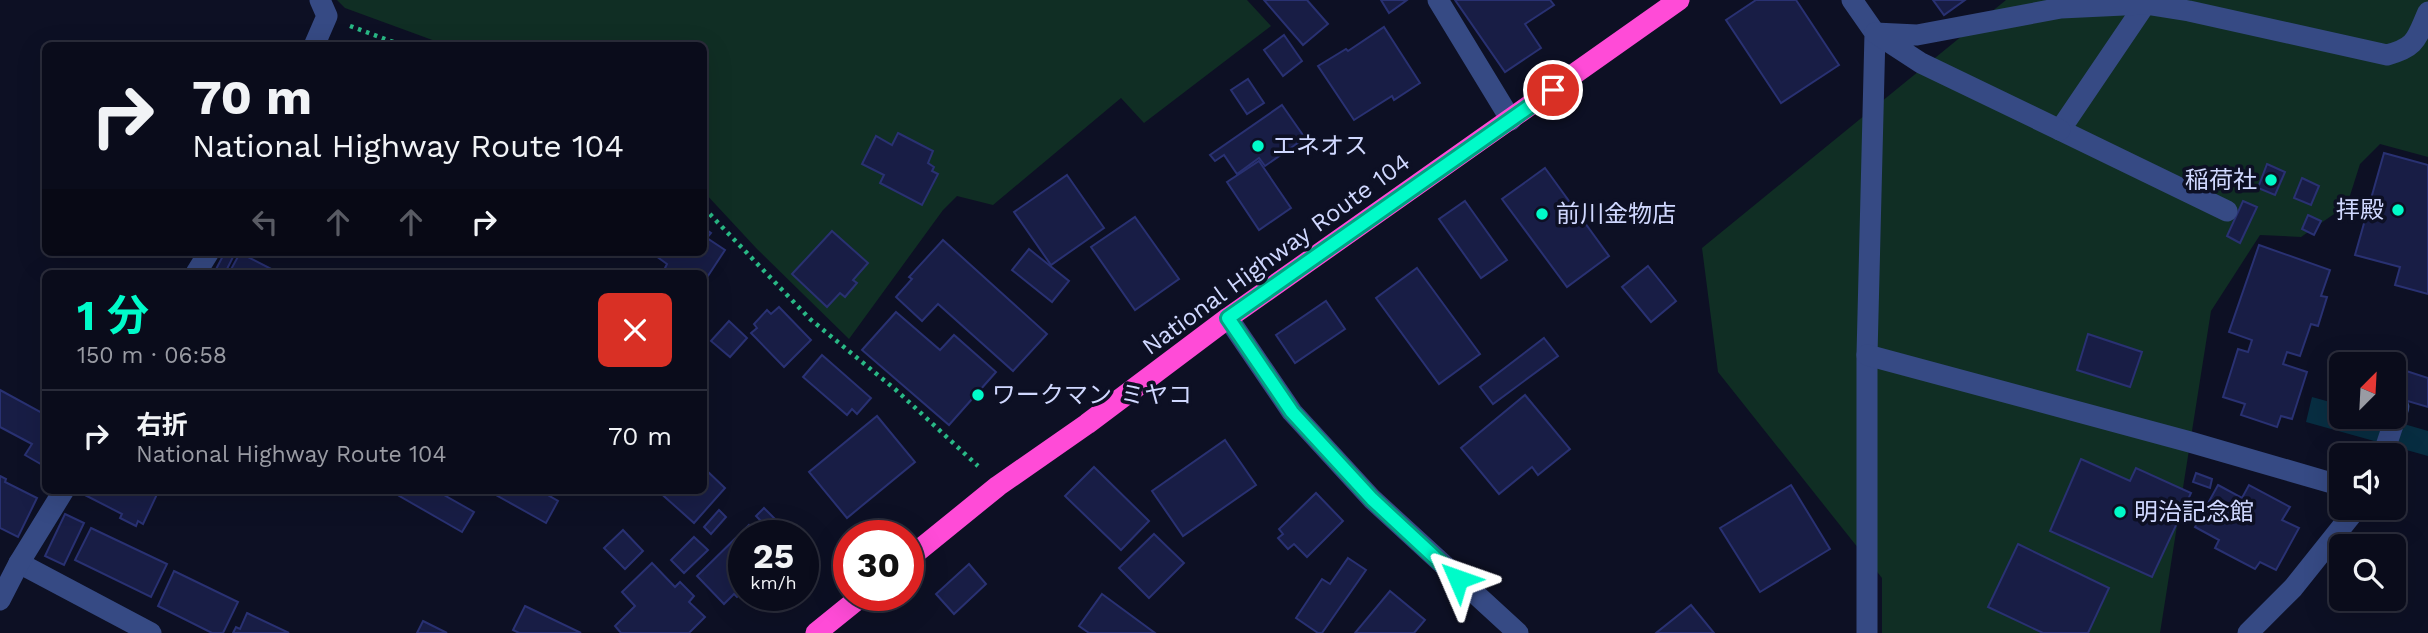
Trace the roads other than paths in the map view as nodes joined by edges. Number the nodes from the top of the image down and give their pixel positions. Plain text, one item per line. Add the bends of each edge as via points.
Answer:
1 (1438, 0) edge
2 (1679, 0) edge
3 (1852, 0) edge
4 (2146, 2) edge
5 (323, 8) edge
6 (2428, 12) edge
7 (1875, 33) junction
8 (315, 42) edge
9 (1511, 120) junction
10 (2060, 130) junction
11 (2227, 211) dead end
12 (1228, 318) junction
13 (1867, 355) junction
14 (2329, 482) edge
15 (62, 494) edge
16 (2347, 520) edge
17 (924, 546) edge
18 (19, 563) junction
19 (0, 600) edge
20 (843, 611) edge
21 (151, 633) edge
22 (816, 633) edge
23 (1518, 633) edge
24 (1867, 633) edge
25 (2248, 633) edge

1 - 9 street
2 - 9 highway, National Highway Route 104
3 - 7 street
4 - 6 street via 2387,55 2407,49
4 - 7 street via 2061,8 1917,35
4 - 10 street
5 - 8 street
7 - 10 street via 1921,63
7 - 13 street
9 - 12 highway, National Highway Route 104
10 - 11 street
12 - 17 highway, National Highway Route 104 via 998,486
12 - 23 street via 1292,412 1372,499
13 - 14 street
13 - 24 street
15 - 18 street
16 - 25 street via 2293,588
18 - 19 street
18 - 21 street
20 - 22 highway

